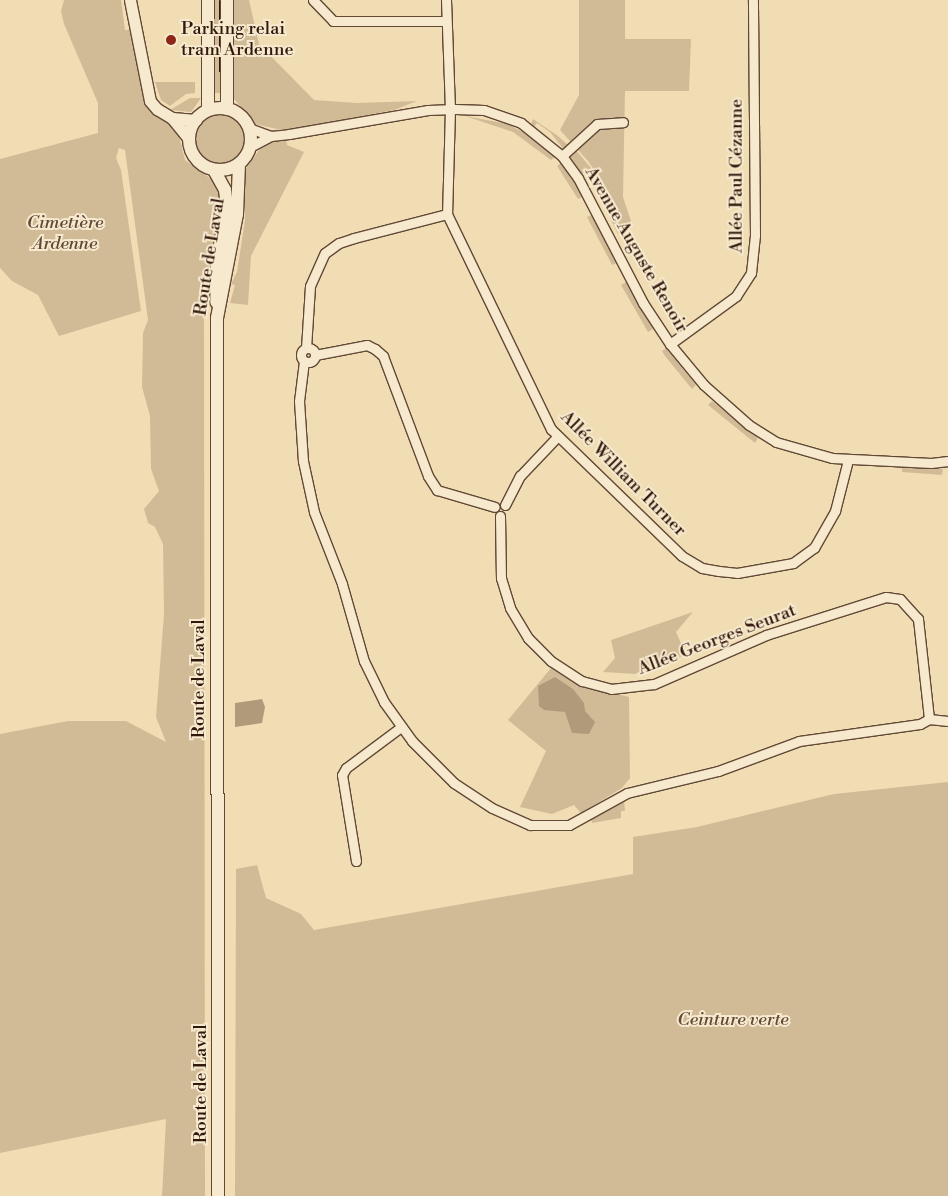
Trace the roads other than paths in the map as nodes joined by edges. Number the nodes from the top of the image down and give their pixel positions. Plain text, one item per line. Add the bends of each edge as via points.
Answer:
1 (130, 0) edge
2 (208, 0) edge
3 (227, 0) edge
4 (312, 0) edge
5 (446, 0) edge
6 (753, 0) edge
7 (446, 21) junction
8 (227, 109) junction
9 (450, 109) junction
10 (208, 110) junction
11 (172, 118) junction
12 (196, 120) junction
13 (623, 122) dead end
14 (249, 128) junction
15 (271, 136) junction
16 (188, 139) junction
17 (250, 147) junction
18 (562, 156) junction
19 (239, 164) junction
20 (214, 170) junction
21 (447, 214) junction
22 (216, 318) junction
23 (670, 344) junction
24 (306, 348) junction
25 (315, 354) junction
26 (304, 361) junction
27 (558, 436) junction
28 (848, 460) junction
29 (948, 461) edge
30 (500, 506) junction
31 (929, 719) junction
32 (948, 721) edge
33 (401, 727) junction
34 (356, 861) dead end
35 (218, 1196) edge

1 - 11 street via 147,95 157,109
2 - 10 main road
3 - 8 main road
4 - 7 street via 333,21
5 - 7 street
6 - 23 street, Allée Paul Cézanne via 755,235 751,273 736,296
7 - 9 street
8 - 10 main road
8 - 14 main road via 239,114
9 - 15 street, Avenue Auguste Renoir
9 - 18 street, Avenue Auguste Renoir via 484,110 521,123
9 - 21 street, Allée William Turner
10 - 12 main road
11 - 12 street
11 - 16 street
12 - 16 main road
13 - 18 street, Avenue Auguste Renoir via 597,124
14 - 15 street, Avenue Auguste Renoir
14 - 17 main road
15 - 17 street, Avenue Auguste Renoir
16 - 20 main road via 196,159
17 - 19 main road
18 - 23 street, Avenue Auguste Renoir via 578,178 643,303
19 - 20 main road via 229,169
19 - 22 main road, Route de Laval via 237,214
20 - 22 main road, Route de Laval via 228,206 217,263
21 - 24 street via 338,243 325,254 310,286
21 - 27 street, Allée William Turner via 504,328 536,403
22 - 35 main road, Route de Laval
23 - 28 street, Avenue Auguste Renoir via 704,385 763,434 806,452
24 - 25 street
24 - 26 street via 300,355
25 - 26 street via 311,361
25 - 30 street via 367,345 375,348 383,356 428,476 437,490
26 - 33 street via 299,401 301,444 314,512 342,584 364,661
27 - 28 street, Allée William Turner via 682,556 702,568 719,572 737,573 781,566 804,557 814,548 829,524
27 - 30 street via 520,476
28 - 29 street, Avenue Auguste Renoir
30 - 31 street, Allée Georges Seurat via 495,512 500,516 501,578 510,608 528,638 551,661 582,681 611,689 654,684 766,635 886,596 900,599 918,620
31 - 32 street
31 - 33 street via 920,724 823,736 786,745 718,771 627,793 586,817 555,827 513,819 474,797 433,764
33 - 34 street via 346,768 342,775

